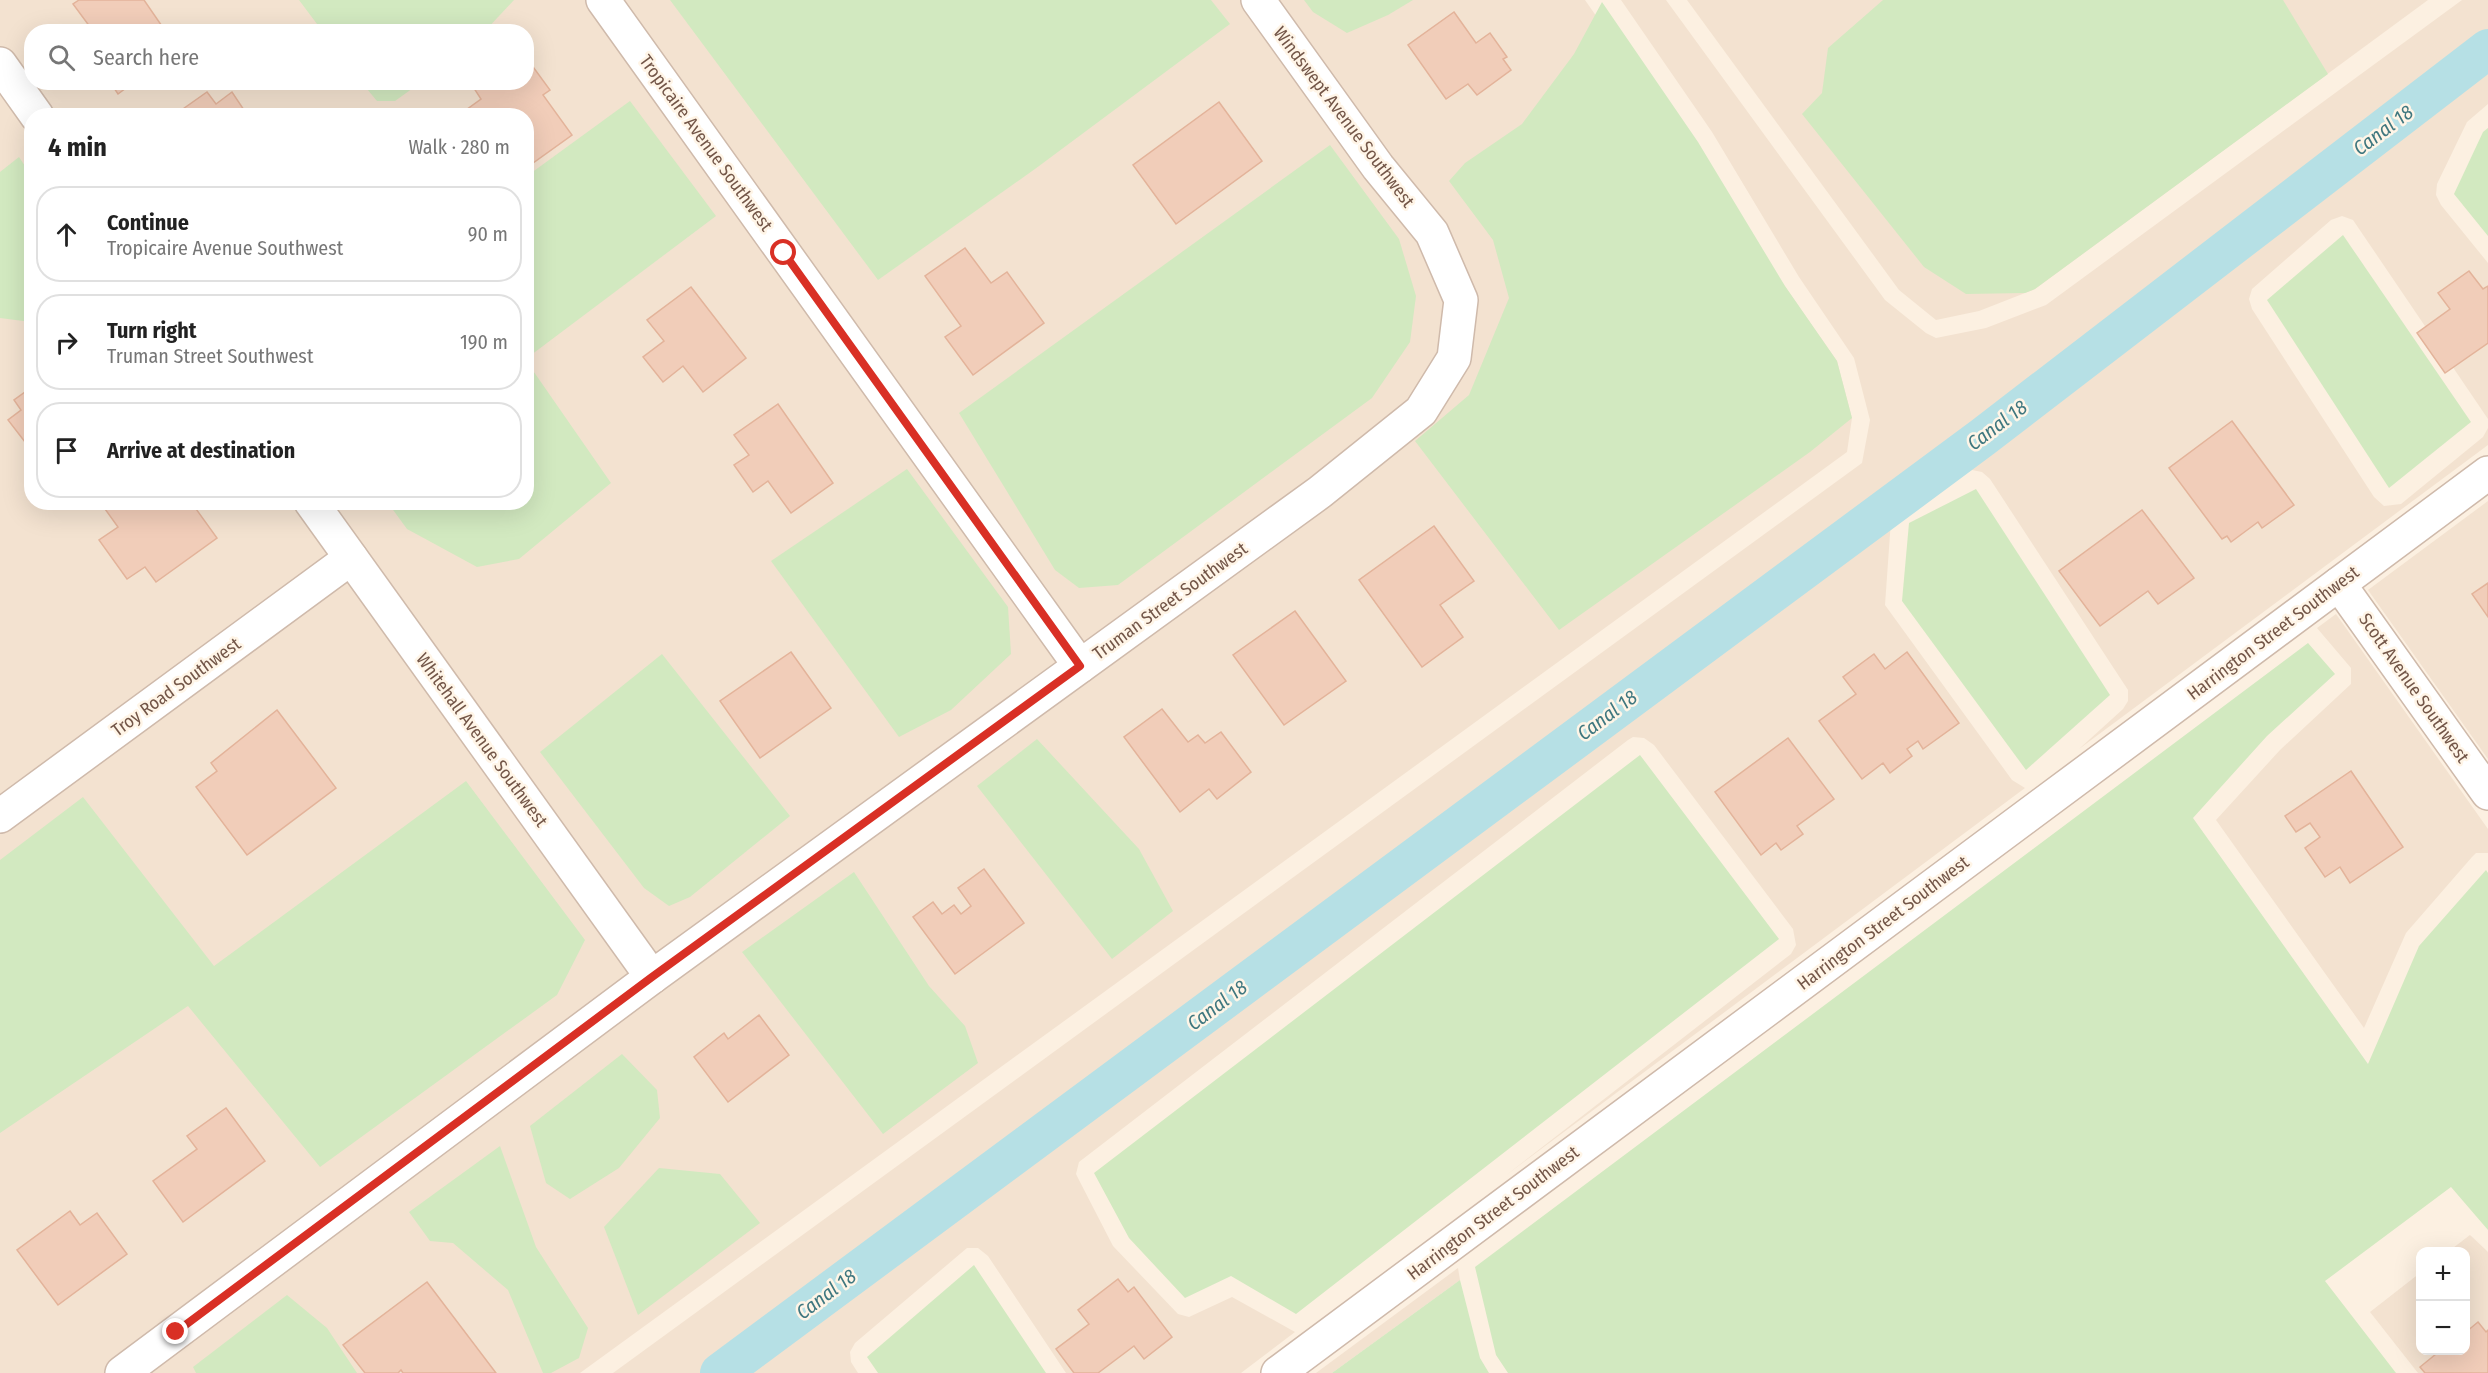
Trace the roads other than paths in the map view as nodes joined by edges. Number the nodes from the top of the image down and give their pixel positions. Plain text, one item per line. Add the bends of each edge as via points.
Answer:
1 (603, 0) edge
2 (1258, 0) edge
3 (0, 64) edge
4 (30, 108) edge
5 (1432, 233) joint
6 (2488, 473) edge
7 (317, 510) edge
8 (351, 558) junction
9 (2339, 584) junction
10 (1080, 666) junction
11 (2488, 793) edge
12 (0, 816) edge
13 (652, 977) junction
14 (122, 1373) edge
15 (1278, 1373) edge

1 - 10 street, Tropicaire Avenue Southwest
2 - 5 street, Windswept Avenue Southwest via 1378,167
3 - 4 street
5 - 10 street, Truman Street Southwest via 1461,300 1454,358 1420,411 1320,492
6 - 9 street, Harrington Street Southwest
7 - 8 street, Whitehall Avenue Southwest
8 - 12 street, Troy Road Southwest
8 - 13 street, Whitehall Avenue Southwest
9 - 11 street, Scott Avenue Southwest
9 - 15 street, Harrington Street Southwest
10 - 13 street, Truman Street Southwest
13 - 14 street, Truman Street Southwest

